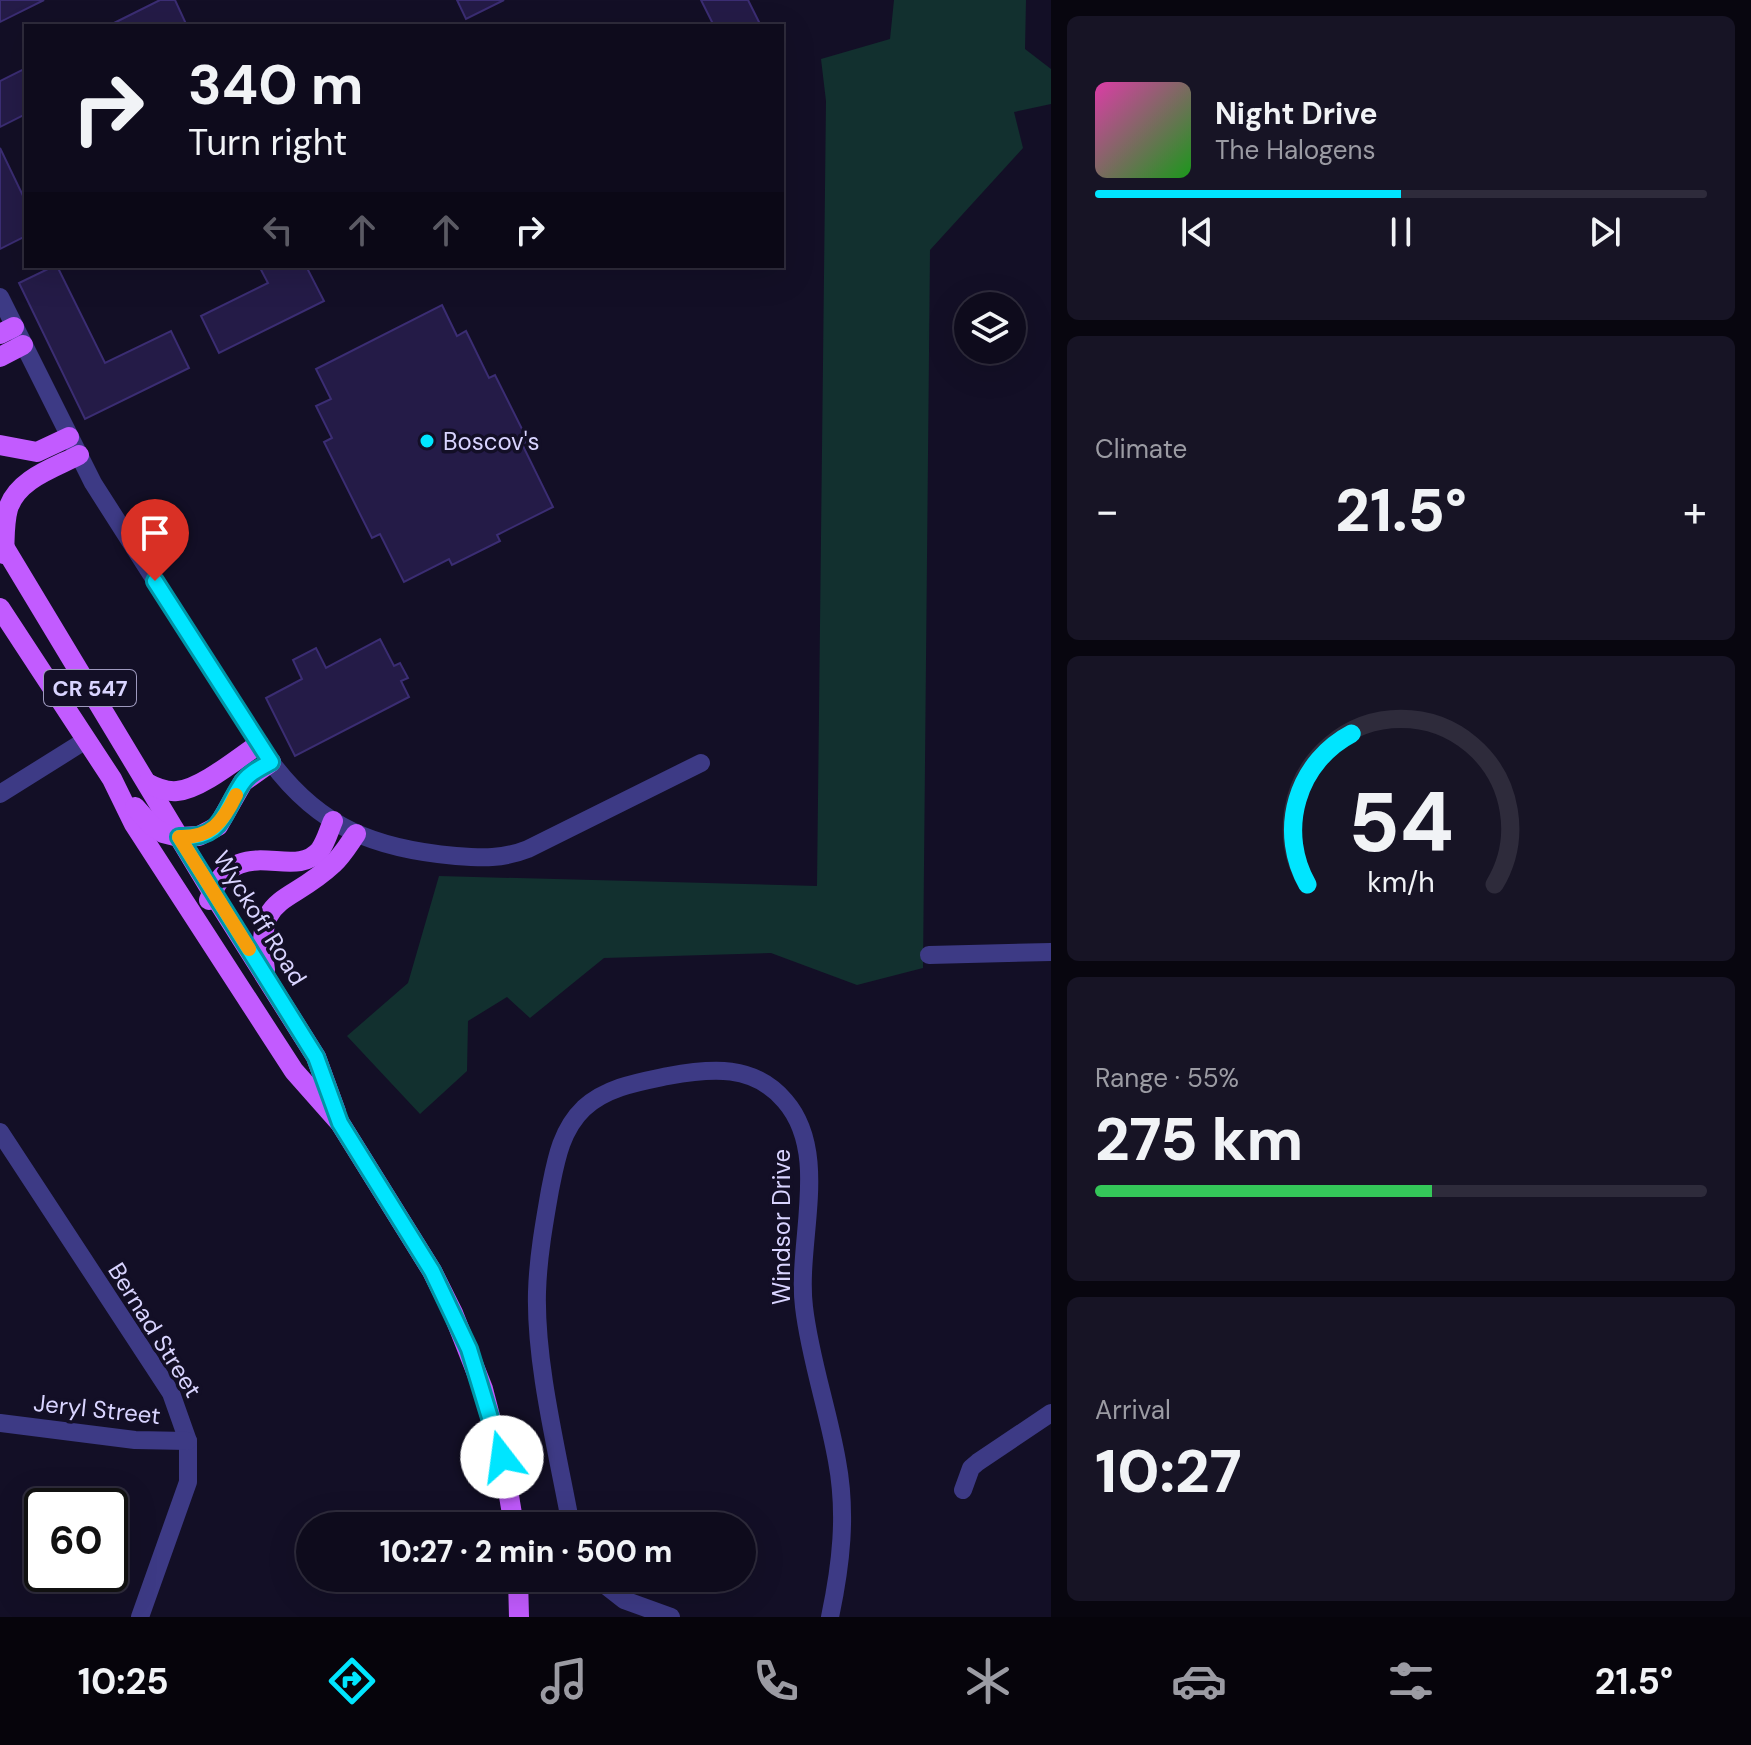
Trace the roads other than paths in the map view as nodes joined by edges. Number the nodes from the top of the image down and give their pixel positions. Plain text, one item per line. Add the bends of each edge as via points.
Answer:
1 (0, 297) edge
2 (12, 335) edge
3 (0, 357) edge
4 (0, 445) edge
5 (74, 446) junction
6 (1, 551) edge
7 (0, 608) edge
8 (86, 740) junction
9 (259, 744) junction
10 (271, 762) junction
11 (701, 763) dead end
12 (112, 779) junction
13 (147, 783) junction
14 (0, 794) edge
15 (333, 821) junction
16 (356, 834) junction
17 (179, 837) junction
18 (212, 892) junction
19 (206, 934) junction
20 (1051, 952) edge
21 (929, 955) dead end
22 (265, 974) junction
23 (340, 1123) junction
24 (0, 1132) edge
25 (1051, 1413) edge
26 (0, 1423) edge
27 (188, 1441) junction
28 (963, 1490) dead end
29 (511, 1512) edge
30 (568, 1512) edge
31 (518, 1592) edge
32 (612, 1592) edge
33 (140, 1617) edge
34 (519, 1617) edge
35 (671, 1617) edge
36 (830, 1617) edge

1 - 2 street
2 - 3 main road
2 - 5 street
4 - 5 main road via 37,452
5 - 6 main road via 16,493 7,511
5 - 9 street
6 - 13 main road, Wyckoff Road / CR 547
7 - 8 main road, Wyckoff Road / CR 547
8 - 12 main road, Wyckoff Road / CR 547
8 - 14 street
9 - 10 street
9 - 13 main road via 182,790
10 - 15 street
10 - 17 main road via 245,779 218,826 199,836
11 - 16 street via 504,857 423,853
12 - 17 main road via 152,826
12 - 19 main road, Wyckoff Road / CR 547 via 134,824
13 - 17 main road, Wyckoff Road / CR 547
15 - 16 street
15 - 18 main road via 314,855 290,862 243,862
16 - 22 main road via 331,866 268,913 262,937
17 - 18 main road, Wyckoff Road / CR 547
18 - 19 main road
18 - 22 main road, Wyckoff Road / CR 547
19 - 23 main road, Wyckoff Road / CR 547 via 294,1071
20 - 21 street
22 - 23 main road, Wyckoff Road / CR 547 via 316,1057
23 - 29 main road, Wyckoff Road / CR 547 via 432,1271 469,1349 493,1425
24 - 27 street, Bernad Street via 171,1393
25 - 28 street via 971,1468
26 - 27 street, Jeryl Street via 135,1440
27 - 33 street, Bernad Street via 188,1482
30 - 36 street, Windsor Drive via 537,1304 540,1247 562,1140 579,1114 612,1090 703,1070 742,1073 786,1102 809,1150 803,1305 837,1460 843,1520
31 - 34 main road
32 - 35 street

